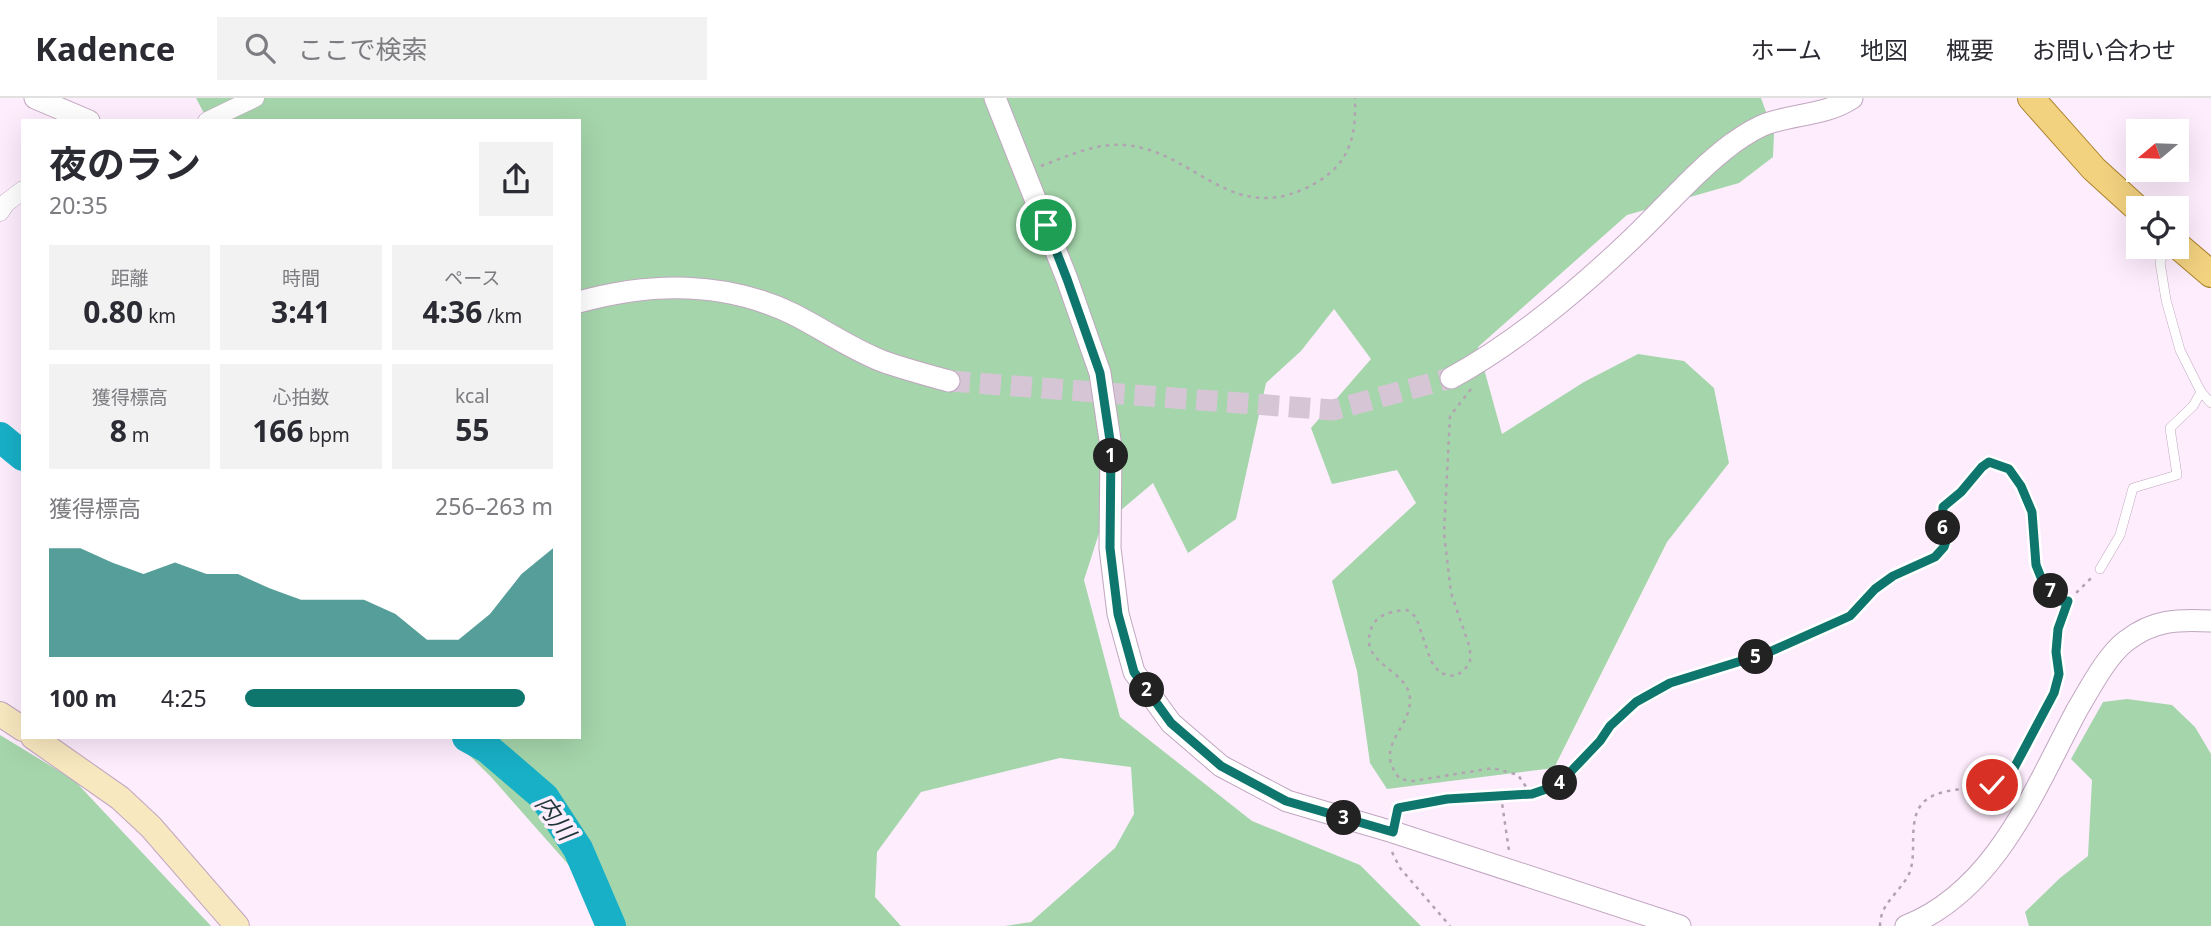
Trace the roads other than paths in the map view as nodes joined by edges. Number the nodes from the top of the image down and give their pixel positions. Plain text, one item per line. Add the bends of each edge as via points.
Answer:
1 (35, 98) edge
2 (255, 98) edge
3 (995, 98) edge
4 (1852, 98) edge
5 (2031, 98) edge
6 (84, 119) edge
7 (211, 119) edge
8 (21, 192) edge
9 (2126, 198) edge
10 (0, 212) edge
11 (2189, 255) edge
12 (2161, 259) edge
13 (2211, 274) edge
14 (581, 301) edge
15 (1451, 378) tunnel mouth
16 (949, 381) tunnel mouth
17 (2201, 392) junction
18 (2211, 403) edge
19 (2100, 569) road end
20 (2211, 621) edge
21 (0, 714) edge
22 (21, 728) edge
23 (36, 739) edge
24 (237, 926) edge
25 (1680, 926) edge
26 (1906, 926) edge

1 - 6 street
2 - 7 street
3 - 25 street via 1100,373 1111,447 1110,548 1118,614 1134,672 1171,723 1221,766 1286,801
4 - 15 street via 1811,114 1765,124 1735,141 1626,245 1519,336
5 - 9 main road
8 - 10 street
11 - 13 main road
12 - 17 lane via 2166,300 2180,350
14 - 16 street via 651,289 717,290 762,300 881,360
17 - 18 lane
17 - 19 lane via 2170,428 2177,475 2133,488 2120,535
20 - 26 street via 2179,619 2149,627 2124,642 2095,679 2014,827 1982,873 1957,895
21 - 22 main road
23 - 24 main road via 120,798 152,827

